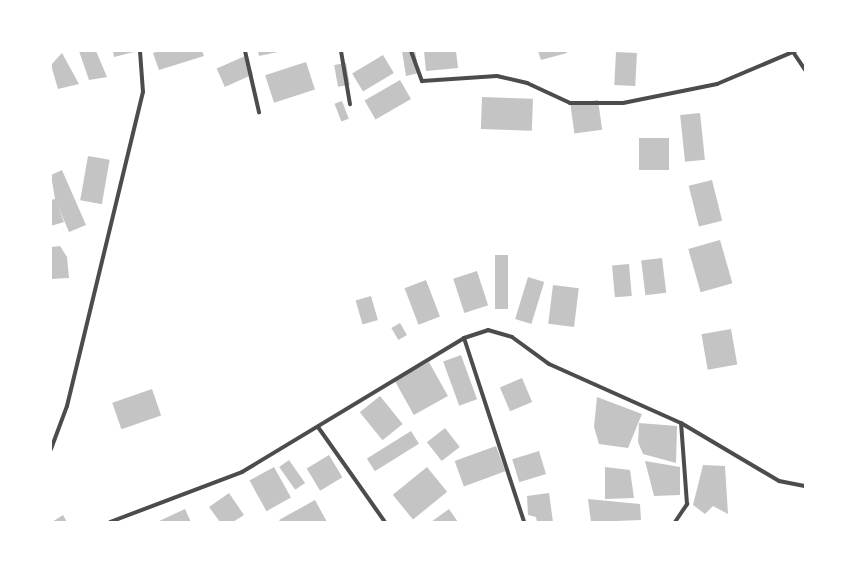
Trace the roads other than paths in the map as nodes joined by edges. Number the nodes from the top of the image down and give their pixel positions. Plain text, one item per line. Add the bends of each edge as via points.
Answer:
1 (140, 51) edge
2 (245, 51) edge
3 (341, 51) edge
4 (411, 51) edge
5 (794, 51) edge
6 (805, 70) edge
7 (350, 104) dead end
8 (259, 112) dead end
9 (464, 338) junction
10 (681, 423) junction
11 (318, 427) junction
12 (51, 449) edge
13 (805, 486) edge
14 (110, 522) edge
15 (385, 522) edge
16 (524, 522) edge
17 (675, 522) edge

1 - 12 street via 143,92 67,406
2 - 8 street
3 - 7 street
4 - 5 street via 422,81 498,76 527,83 570,103 623,103 717,84
5 - 6 street
9 - 10 street via 488,330 512,337 549,364
9 - 11 street
9 - 16 street
10 - 13 street via 779,481
10 - 17 street via 687,504
11 - 14 street via 242,472
11 - 15 street

